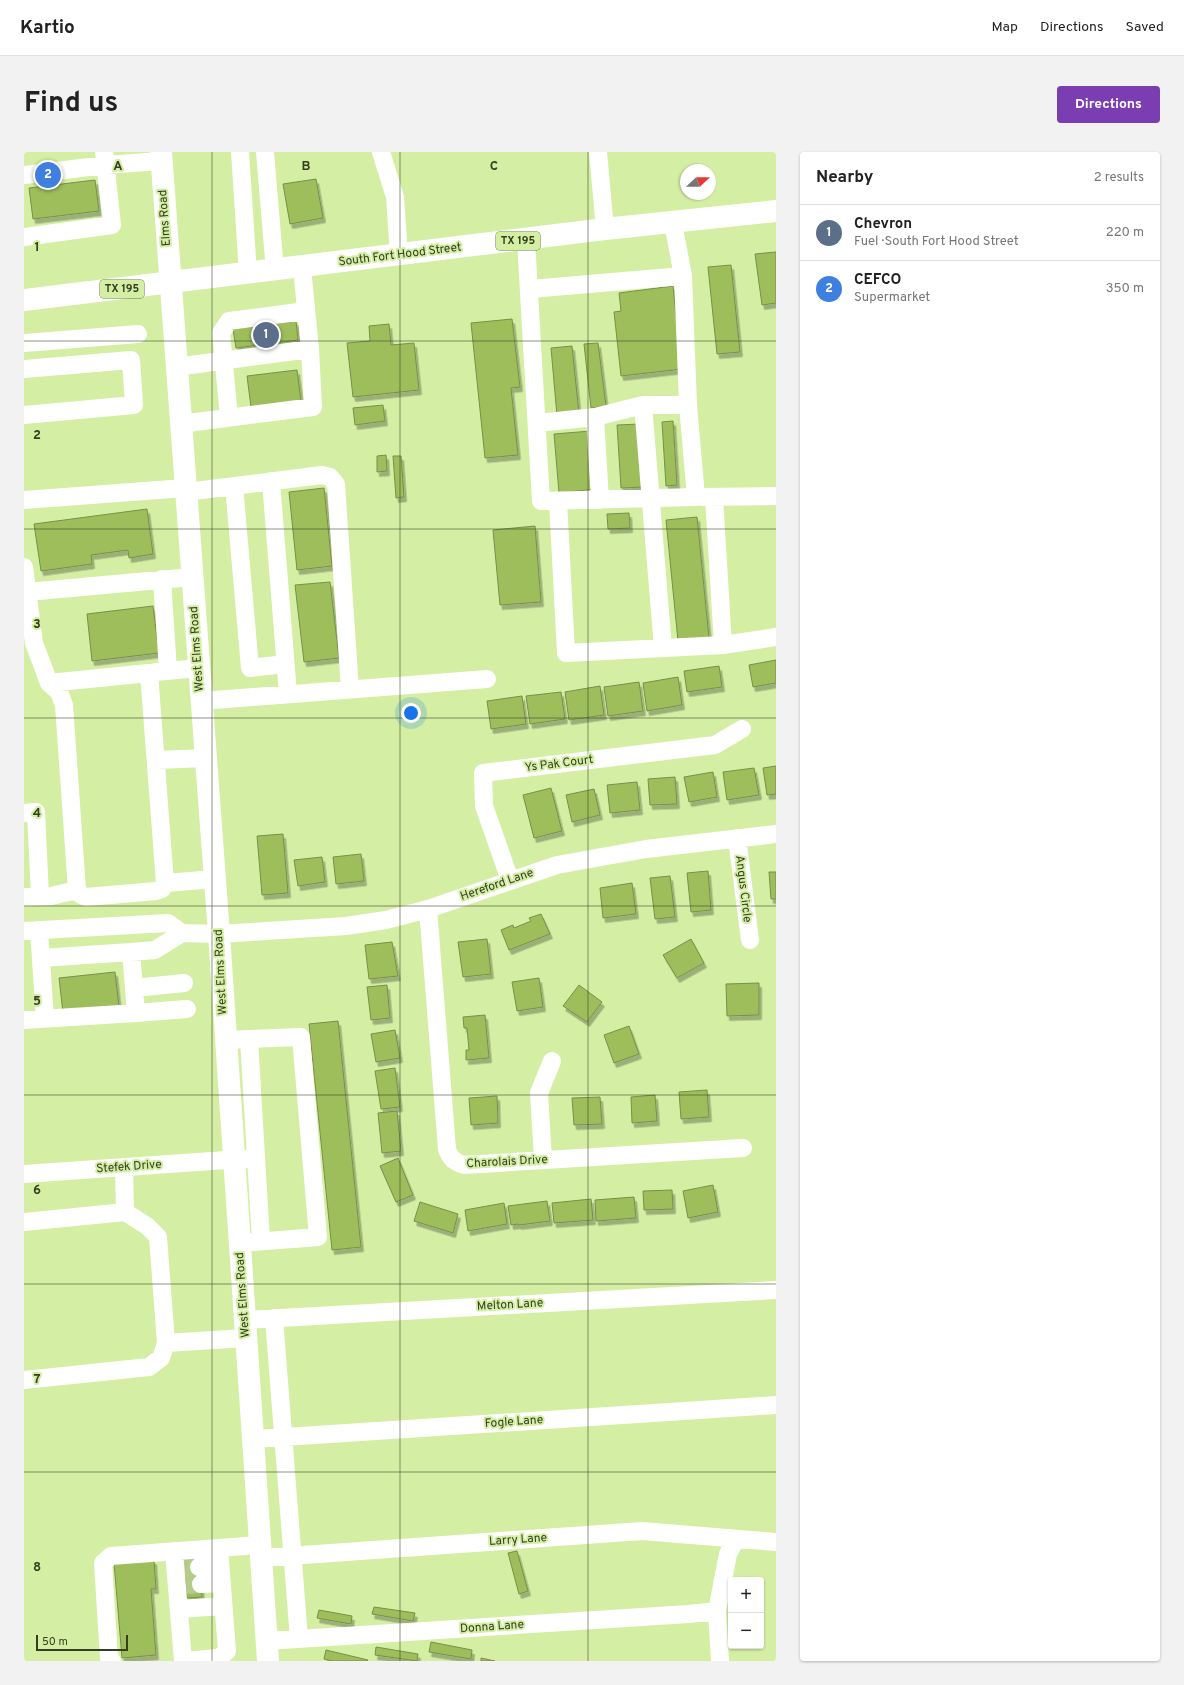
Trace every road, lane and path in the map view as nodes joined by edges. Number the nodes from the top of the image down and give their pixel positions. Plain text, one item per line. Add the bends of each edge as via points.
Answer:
1 (240, 152) edge
2 (265, 152) edge
3 (380, 152) edge
4 (598, 152) edge
5 (161, 157) edge
6 (104, 159) edge
7 (24, 175) edge
8 (776, 211) edge
9 (673, 223) junction
10 (605, 229) junction
11 (24, 237) edge
12 (526, 240) junction
13 (399, 255) junction
14 (302, 268) junction
15 (275, 271) junction
16 (248, 274) junction
17 (683, 276) junction
18 (170, 283) junction
19 (530, 289) junction
20 (24, 300) edge
21 (306, 311) junction
22 (138, 334) dead end
23 (24, 343) edge
24 (310, 349) junction
25 (223, 361) junction
26 (24, 368) edge
27 (176, 368) junction
28 (688, 404) junction
29 (643, 405) junction
30 (24, 416) edge
31 (595, 417) junction
32 (229, 418) junction
33 (537, 423) junction
34 (180, 424) junction
35 (271, 482) junction
36 (234, 486) junction
37 (185, 490) junction
38 (776, 496) edge
39 (696, 497) junction
40 (714, 497) junction
41 (652, 498) junction
42 (24, 500) edge
43 (600, 500) junction
44 (558, 501) junction
45 (24, 567) edge
46 (192, 577) junction
47 (162, 579) junction
48 (27, 592) junction
49 (776, 637) edge
50 (723, 645) junction
51 (663, 648) junction
52 (285, 664) junction
53 (199, 668) junction
54 (168, 671) junction
55 (149, 673) junction
56 (487, 679) dead end
57 (49, 683) junction
58 (350, 689) junction
59 (288, 694) junction
60 (201, 701) junction
61 (742, 729) dead end
62 (206, 758) junction
63 (156, 760) junction
64 (24, 813) edge
65 (776, 834) edge
66 (737, 838) junction
67 (215, 879) junction
68 (510, 880) junction
69 (165, 883) junction
70 (77, 890) junction
71 (32, 897) edge
72 (428, 909) junction
73 (31, 931) edge
74 (182, 933) junction
75 (219, 934) junction
76 (750, 940) dead end
77 (131, 952) junction
78 (41, 958) junction
79 (184, 983) dead end
80 (134, 988) junction
81 (188, 1009) dead end
82 (136, 1013) junction
83 (45, 1019) junction
84 (24, 1020) edge
85 (248, 1039) junction
86 (225, 1040) junction
87 (552, 1061) dead end
88 (254, 1130) junction
89 (232, 1131) junction
90 (743, 1148) dead end
91 (256, 1158) junction
92 (234, 1160) junction
93 (542, 1160) junction
94 (124, 1167) junction
95 (24, 1174) edge
96 (124, 1212) junction
97 (24, 1222) edge
98 (261, 1241) junction
99 (240, 1243) junction
100 (776, 1290) edge
101 (274, 1318) junction
102 (245, 1329) junction
103 (166, 1343) junction
104 (24, 1380) edge
105 (776, 1405) edge
106 (283, 1437) junction
107 (253, 1438) junction
108 (736, 1539) junction
109 (776, 1542) edge
110 (174, 1551) junction
111 (260, 1551) junction
112 (292, 1556) junction
113 (220, 1566) junction
114 (187, 1577) junction
115 (223, 1606) junction
116 (179, 1609) junction
117 (717, 1611) junction
118 (299, 1639) junction
119 (267, 1651) edge
120 (205, 1660) edge
121 (112, 1661) edge
122 (184, 1661) edge
123 (720, 1661) edge

1 - 16 street
2 - 15 street
3 - 13 street via 395,197
4 - 10 street
5 - 6 street
5 - 18 main road, Elms Road
6 - 7 street
6 - 11 street via 112,225
8 - 9 main road, South Fort Hood Street / TX 195
9 - 10 main road, South Fort Hood Street / TX 195
9 - 17 street
10 - 12 main road, South Fort Hood Street / TX 195
12 - 13 main road, South Fort Hood Street / TX 195
12 - 19 street
13 - 14 main road, South Fort Hood Street / TX 195
14 - 15 main road, South Fort Hood Street / TX 195
14 - 21 street
15 - 16 main road, South Fort Hood Street / TX 195
16 - 18 main road, South Fort Hood Street / TX 195
17 - 19 street
17 - 28 street
18 - 20 main road, South Fort Hood Street / TX 195
18 - 27 main road, West Elms Road
19 - 33 street
21 - 24 street
21 - 25 street via 229,321 221,333
22 - 23 street
24 - 25 street
24 - 32 street via 313,407
25 - 27 street
25 - 32 street
26 - 30 street via 131,360 134,405
27 - 34 main road, West Elms Road
28 - 29 street
28 - 39 street
29 - 31 street
29 - 41 street
31 - 33 street
31 - 43 street
32 - 34 street
33 - 44 street via 541,501
34 - 37 main road, West Elms Road
35 - 36 street
35 - 52 street
35 - 58 street via 322,475 330,477 336,484
36 - 37 street
36 - 52 street via 250,668
37 - 42 street
37 - 46 main road, West Elms Road
38 - 40 street
39 - 40 street
39 - 41 street
40 - 50 street
41 - 43 street
41 - 51 street
43 - 44 street
44 - 51 street via 566,653
45 - 48 street
46 - 47 street
46 - 53 main road, West Elms Road
47 - 48 street
47 - 54 street
48 - 57 street via 34,643
49 - 50 street
50 - 51 street
52 - 59 street
53 - 54 street
53 - 60 main road, West Elms Road
54 - 55 street
55 - 57 street
55 - 63 street
56 - 58 street
57 - 70 street via 59,692 64,705
58 - 59 street
59 - 60 street
60 - 62 main road, West Elms Road
61 - 68 street, Ys Pak Court via 715,745 483,773 484,806
62 - 63 street
62 - 67 main road, West Elms Road
63 - 69 street
64 - 71 street via 36,812
65 - 66 street, Hereford Lane
66 - 68 street, Hereford Lane via 584,860 557,865
66 - 76 street, Angus Circle
67 - 69 street
67 - 75 main road, West Elms Road
68 - 72 street, Hereford Lane
69 - 70 street via 162,889 156,891 86,898
70 - 71 street
72 - 75 street, Hereford Lane via 386,920 346,926
72 - 93 street, Charolais Drive via 446,1148 455,1162 464,1165
73 - 74 street via 168,923
73 - 78 street
74 - 75 street, Hereford Lane
74 - 77 street via 155,950
75 - 86 main road, West Elms Road
77 - 78 street
77 - 80 street
78 - 83 street
79 - 80 street
80 - 82 street
81 - 82 street
82 - 83 street
83 - 84 street
85 - 86 street
85 - 88 street
85 - 98 street via 302,1037 318,1237
86 - 89 main road, West Elms Road
87 - 93 street via 538,1093
88 - 89 street
88 - 91 street
89 - 92 main road, West Elms Road
90 - 93 street, Charolais Drive
91 - 92 street, Stefek Drive
91 - 98 street
92 - 94 street, Stefek Drive
92 - 99 main road, West Elms Road
94 - 95 street, Stefek Drive
94 - 96 street
96 - 97 street
96 - 103 street via 147,1226 158,1237
98 - 99 street
99 - 102 main road, West Elms Road
100 - 101 street, Melton Lane
101 - 102 street, Melton Lane
101 - 106 street
102 - 103 street, Melton Lane
102 - 107 main road, West Elms Road
103 - 104 street via 161,1358 149,1367
105 - 106 street, Fogle Lane
106 - 107 street, Fogle Lane
106 - 112 street
107 - 111 main road, West Elms Road
108 - 109 street, Larry Lane
108 - 112 street, Larry Lane via 642,1531
108 - 117 street via 728,1554
110 - 113 street
110 - 114 street
110 - 121 street via 111,1556 103,1563 109,1658
111 - 112 street, Larry Lane
111 - 113 street, Larry Lane
111 - 119 main road, West Elms Road
112 - 118 street
113 - 114 street
113 - 115 street
114 - 116 street
115 - 116 street
115 - 120 street via 227,1651 219,1658
116 - 122 street
117 - 118 street, Donna Lane
117 - 123 street
118 - 119 street, Donna Lane
120 - 122 street

